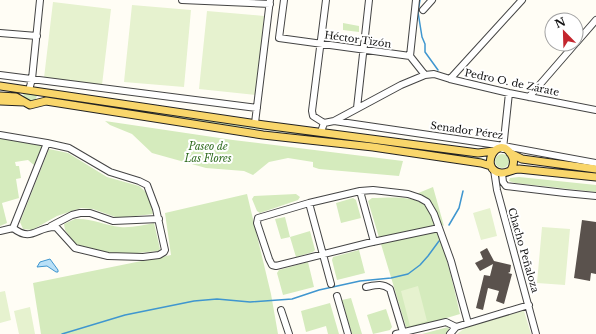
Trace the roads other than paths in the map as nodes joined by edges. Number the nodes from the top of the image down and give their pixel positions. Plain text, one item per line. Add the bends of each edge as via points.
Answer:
1 (40, 0) edge
2 (182, 0) edge
3 (284, 0) edge
4 (326, 0) edge
5 (369, 0) edge
6 (416, 0) edge
7 (432, 0) edge
8 (522, 0) edge
9 (270, 2) edge
10 (423, 10) dead end
11 (596, 20) edge
12 (0, 33) edge
13 (584, 34) edge
14 (37, 36) junction
15 (320, 43) junction
16 (364, 49) junction
17 (569, 52) edge
18 (410, 56) junction
19 (0, 75) edge
20 (425, 75) junction
21 (32, 79) junction
22 (450, 79) junction
23 (0, 86) edge
24 (20, 89) junction
25 (29, 90) junction
26 (41, 92) junction
27 (509, 93) junction
28 (0, 96) edge
29 (529, 96) junction
30 (0, 101) edge
31 (23, 101) junction
32 (37, 103) junction
33 (257, 108) junction
34 (357, 108) junction
35 (596, 110) edge
36 (334, 121) junction
37 (255, 123) junction
38 (324, 123) junction
39 (321, 132) junction
40 (0, 135) edge
41 (47, 143) junction
42 (504, 147) junction
43 (494, 151) junction
44 (510, 153) junction
45 (596, 163) edge
46 (493, 168) junction
47 (596, 169) edge
48 (511, 170) junction
49 (502, 173) junction
50 (596, 177) edge
51 (360, 191) junction
52 (596, 196) edge
53 (309, 203) junction
54 (159, 219) junction
55 (51, 227) junction
56 (13, 228) junction
57 (439, 228) junction
58 (0, 231) edge
59 (374, 242) junction
60 (324, 254) junction
61 (331, 284) dead end
62 (366, 287) dead end
63 (337, 296) dead end
64 (529, 305) junction
65 (281, 310) dead end
66 (468, 323) junction
67 (456, 327) junction
68 (403, 332) junction
69 (289, 334) edge
70 (348, 334) edge
71 (396, 334) edge
72 (450, 334) edge
73 (536, 334) edge

1 - 14 street
2 - 9 street
3 - 15 street, Héctor Tizón via 279,38
4 - 15 street
5 - 16 street
6 - 18 street
7 - 10 street
8 - 22 street
9 - 33 street
11 - 13 street
12 - 14 street
14 - 21 street
15 - 16 street, Héctor Tizón
15 - 38 street via 312,111 313,116
16 - 18 street, Héctor Tizón
16 - 34 street
17 - 29 street
18 - 20 street
19 - 21 street
20 - 22 street, Pedro O. de Zárate via 434,74
20 - 34 street
21 - 25 street
21 - 33 street
22 - 27 street, Pedro O. de Zárate
23 - 24 main road
24 - 25 main road
24 - 31 main road via 19,94
25 - 26 main road
26 - 32 main road
26 - 37 main road
27 - 29 street, Pedro O. de Zárate
27 - 42 street
28 - 31 main road via 16,97
29 - 35 street, Pedro O. de Zárate
30 - 31 main road
31 - 32 main road via 30,105
32 - 46 main road via 46,101 263,134 481,162
33 - 37 street
34 - 36 street
36 - 38 street
36 - 42 street, Senador Pérez
37 - 39 main road
38 - 39 street
39 - 43 main road via 478,153
40 - 41 street
41 - 54 street via 69,148 110,172 147,185
41 - 56 street
42 - 43 main road
42 - 44 main road
42 - 45 street, Senador Pérez
43 - 46 main road via 490,158
44 - 47 main road via 522,159
44 - 48 main road via 514,162
46 - 49 main road
46 - 64 street, Chacho Peñaloza
48 - 49 main road
48 - 50 main road
49 - 52 street via 506,186
51 - 53 street
51 - 57 street via 408,194 420,198 430,206
51 - 59 street
53 - 60 street
53 - 60 street via 258,218 257,223 272,265
54 - 55 street via 113,221 90,213 80,213
54 - 55 street via 165,250 159,255 143,257 108,256 80,250 75,248 56,227
55 - 56 street via 23,235
56 - 58 street
57 - 59 street
57 - 66 street
59 - 60 street
60 - 61 street
62 - 68 street via 380,284 390,289
63 - 70 street
64 - 66 street
64 - 73 street, Chacho Peñaloza
65 - 69 street
66 - 67 street
67 - 68 street via 446,322
67 - 72 street
68 - 71 street

